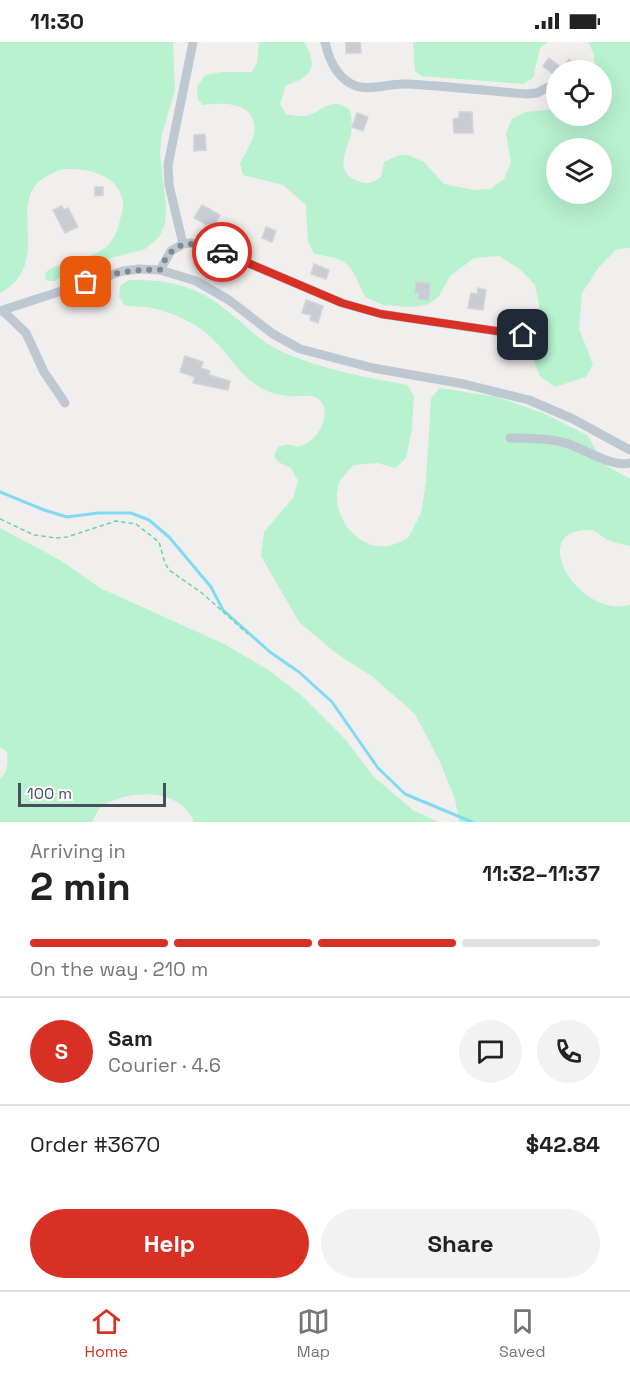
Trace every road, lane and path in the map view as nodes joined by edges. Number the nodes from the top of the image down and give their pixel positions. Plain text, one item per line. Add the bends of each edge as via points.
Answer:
1 (193, 42) edge
2 (324, 42) edge
3 (546, 88) edge
4 (183, 244) junction
5 (160, 270) junction
6 (1, 311) edge
7 (523, 335) dead end
8 (65, 403) dead end
9 (510, 438) dead end
10 (630, 450) edge
11 (630, 463) edge
12 (0, 519) edge
13 (248, 634) dead end

1 - 4 street via 168,165
2 - 3 street via 338,72 346,81 363,88 404,84 527,94
4 - 5 street via 171,251
4 - 7 street via 210,247 342,303 381,314
5 - 6 street via 139,269 108,275
5 - 10 street via 209,287 300,349 529,400
6 - 8 street via 26,333 44,372
9 - 11 street via 564,442 617,465
12 - 13 path via 34,535 56,538 116,521 136,524 159,543 170,570 209,598

